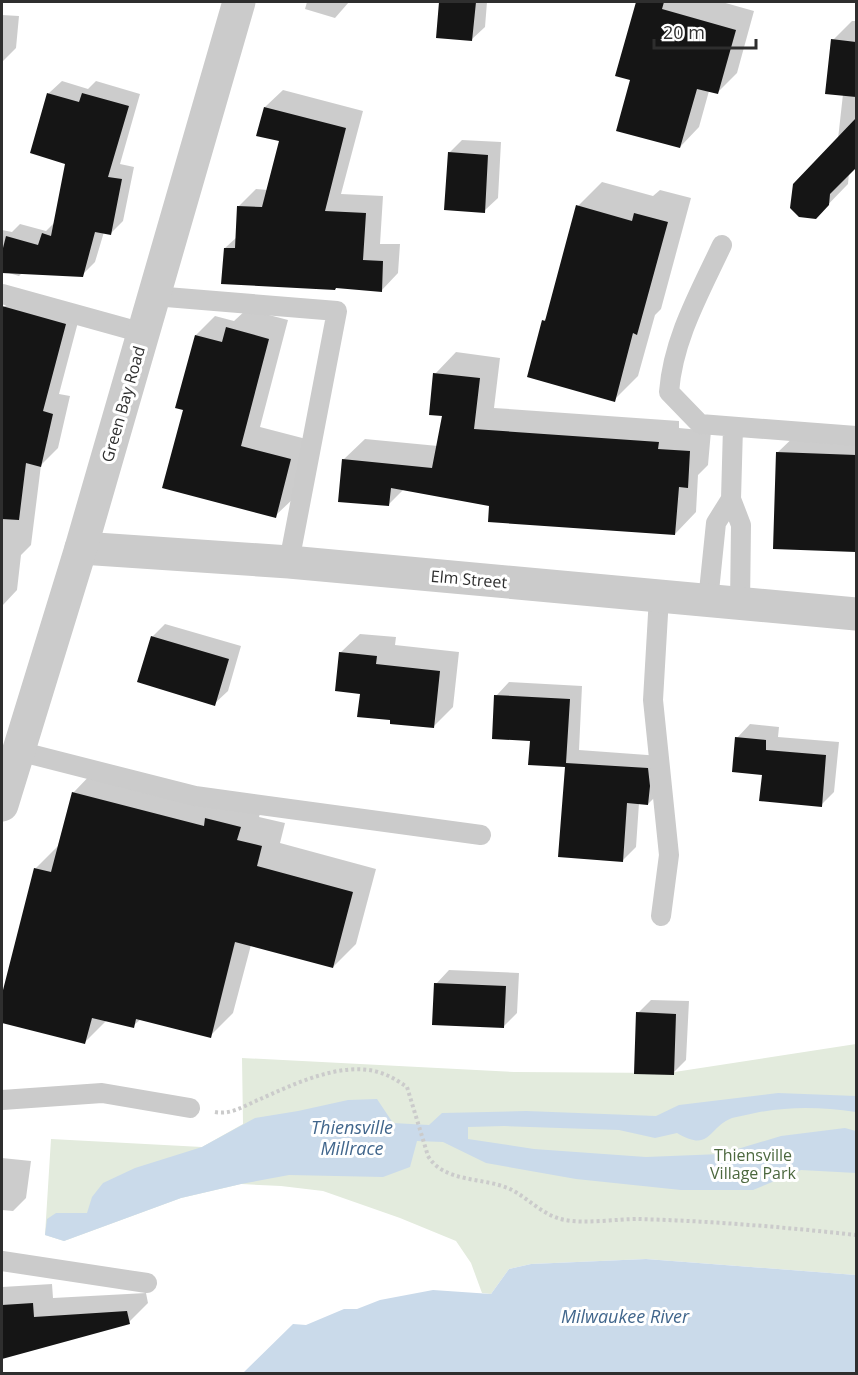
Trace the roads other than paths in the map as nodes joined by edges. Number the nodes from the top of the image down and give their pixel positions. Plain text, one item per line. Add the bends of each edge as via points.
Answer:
1 (239, 2) edge
2 (722, 244) dead end
3 (2, 294) edge
4 (154, 296) junction
5 (143, 333) junction
6 (733, 428) junction
7 (856, 436) edge
8 (731, 498) junction
9 (81, 548) junction
10 (290, 562) junction
11 (659, 597) junction
12 (724, 603) junction
13 (856, 614) edge
14 (18, 751) junction
15 (2, 805) edge
16 (482, 835) dead end
17 (662, 916) dead end
18 (2, 1100) edge
19 (190, 1108) road end
20 (2, 1261) edge
21 (147, 1283) dead end

1 - 4 street, Green Bay Road
2 - 6 lane via 680,337 669,392 700,424
3 - 5 lane
4 - 5 street, Green Bay Road
4 - 10 lane via 337,311
5 - 9 street, Green Bay Road
6 - 7 lane
6 - 8 lane
8 - 12 lane via 741,525
8 - 12 lane via 717,523
9 - 10 street, Elm Street
9 - 14 street, Green Bay Road
10 - 11 street, Elm Street
11 - 12 street, Elm Street
11 - 17 lane via 653,700 669,855
12 - 13 street, Elm Street
14 - 15 street, Green Bay Road
14 - 16 lane via 195,796
18 - 19 lane via 102,1093
20 - 21 lane

